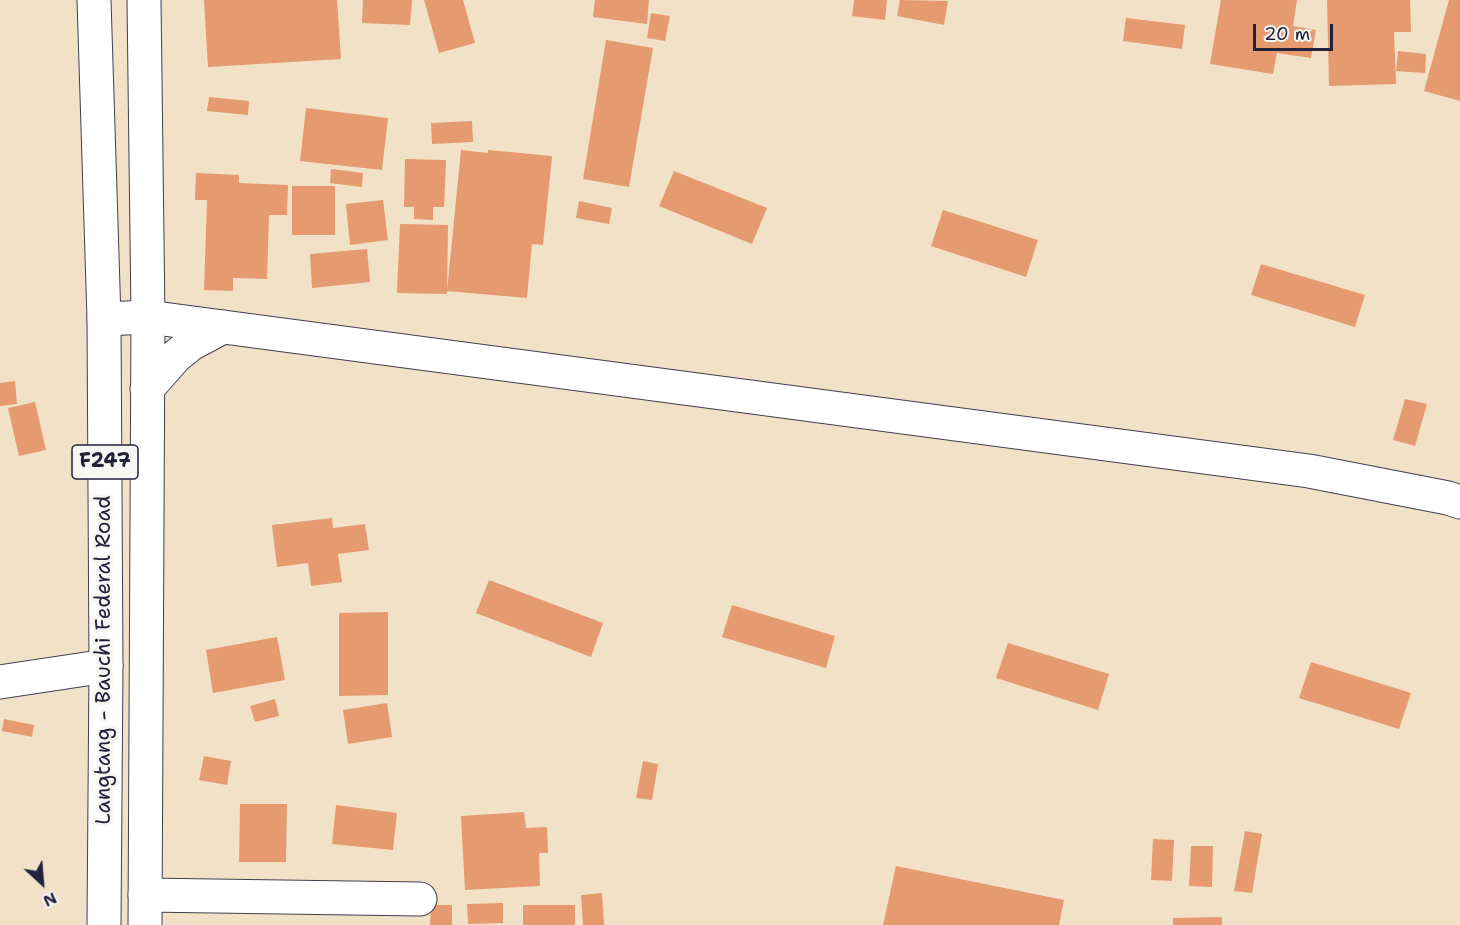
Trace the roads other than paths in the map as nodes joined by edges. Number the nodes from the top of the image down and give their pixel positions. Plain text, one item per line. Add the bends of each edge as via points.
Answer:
1 (94, 0) edge
2 (144, 0) edge
3 (148, 317) junction
4 (104, 319) junction
5 (223, 327) junction
6 (147, 389) junction
7 (1460, 502) edge
8 (106, 666) junction
9 (0, 682) edge
10 (420, 899) dead end
11 (145, 910) edge
12 (104, 925) edge

1 - 4 main road, Langtang - Bauchi Federal Road / F247
2 - 3 main road, Langtang - Bauchi Federal Road / F247
3 - 4 main road
3 - 5 main road
3 - 6 main road, Langtang - Bauchi Federal Road / F247
4 - 8 main road, Langtang - Bauchi Federal Road / F247
5 - 6 main road via 176,356
5 - 7 main road via 1309,471
6 - 11 main road, Langtang - Bauchi Federal Road / F247
8 - 9 main road
8 - 12 main road, Langtang - Bauchi Federal Road / F247
10 - 11 main road

